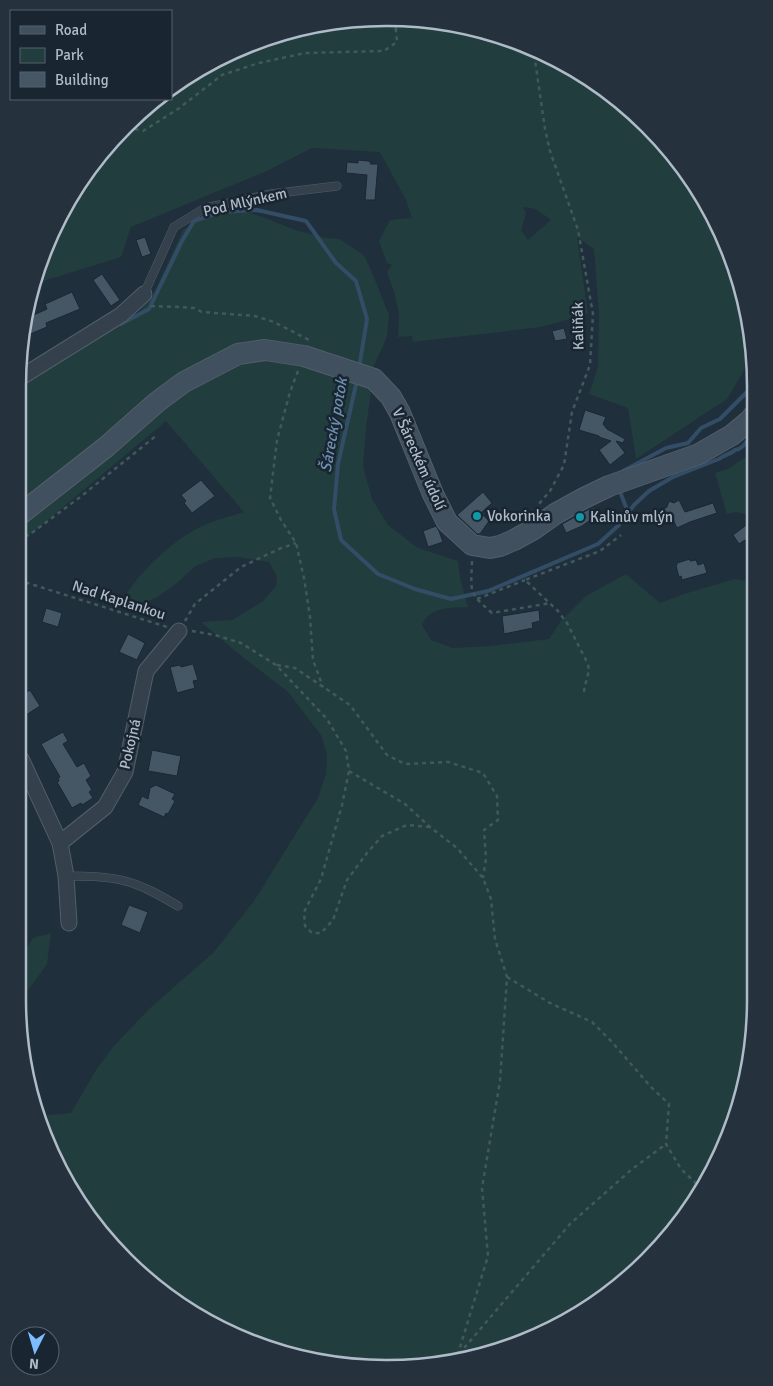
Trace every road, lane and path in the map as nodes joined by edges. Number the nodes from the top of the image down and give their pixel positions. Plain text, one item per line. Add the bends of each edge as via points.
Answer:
1 (391, 26) edge
2 (396, 26) edge
3 (396, 30) junction
4 (534, 58) edge
5 (135, 129) edge
6 (337, 186) dead end
7 (145, 300) junction
8 (309, 349) junction
9 (27, 374) edge
10 (747, 422) edge
11 (157, 435) dead end
12 (538, 505) dead end
13 (26, 510) edge
14 (621, 535) dead end
15 (26, 536) edge
16 (296, 543) junction
17 (472, 545) junction
18 (525, 580) junction
19 (26, 583) edge
20 (476, 599) junction
21 (551, 603) junction
22 (178, 631) junction
23 (276, 665) junction
24 (323, 687) junction
25 (584, 692) dead end
26 (26, 769) edge
27 (349, 771) junction
28 (430, 827) junction
29 (60, 843) junction
30 (66, 876) junction
31 (483, 878) junction
32 (178, 906) dead end
33 (69, 923) dead end
34 (507, 977) junction
35 (666, 1144) junction
36 (696, 1183) edge
37 (460, 1352) edge
38 (458, 1353) edge

1 - 3 path
2 - 3 path
3 - 5 path via 397,42 384,51 304,53 222,74 178,109 143,131
4 - 12 path, Kaliňák via 550,152 578,230 592,314 590,365 572,412 564,465
6 - 7 lane, Pod Mlýnkem via 271,194 205,208 174,226
7 - 8 path via 161,307 188,307 202,312 255,316 274,322
7 - 9 street, Pod Mlýnkem
8 - 13 street, V Šáreckém údolí via 238,354 184,382
8 - 16 path via 290,392 277,440 270,498
8 - 17 street, V Šáreckém údolí via 342,368 374,379 391,397 447,522
10 - 17 street via 699,454 584,498 514,540 490,548
11 - 15 path via 72,504
14 - 18 path via 600,551
16 - 22 path via 241,567 196,604
16 - 24 path via 310,617 313,660
17 - 20 path via 471,590
18 - 20 path
18 - 21 path
19 - 22 path, Nad Kaplankou
20 - 21 path via 492,613
21 - 25 path via 567,622 588,664 590,672
22 - 23 path, Nad Kaplankou via 197,631 241,643
22 - 29 street, Pokojná via 146,671 124,772 105,807
23 - 24 path via 295,668
23 - 27 path via 327,719 346,751
24 - 31 path via 350,705 387,755 405,764 448,762 483,774 497,796 498,820 484,830 486,859
26 - 29 street
27 - 28 path via 405,804
27 - 28 path via 321,879 304,912 305,926 312,933 321,933 333,920 347,880 382,836 407,825
28 - 31 path via 457,848
29 - 30 street
30 - 32 lane via 124,881
30 - 33 street
31 - 34 path via 491,898 495,939
34 - 35 path via 550,1003 592,1022 611,1041 669,1104
34 - 38 path via 500,1081 482,1188 488,1256
35 - 36 path via 681,1169
35 - 37 path via 570,1224

